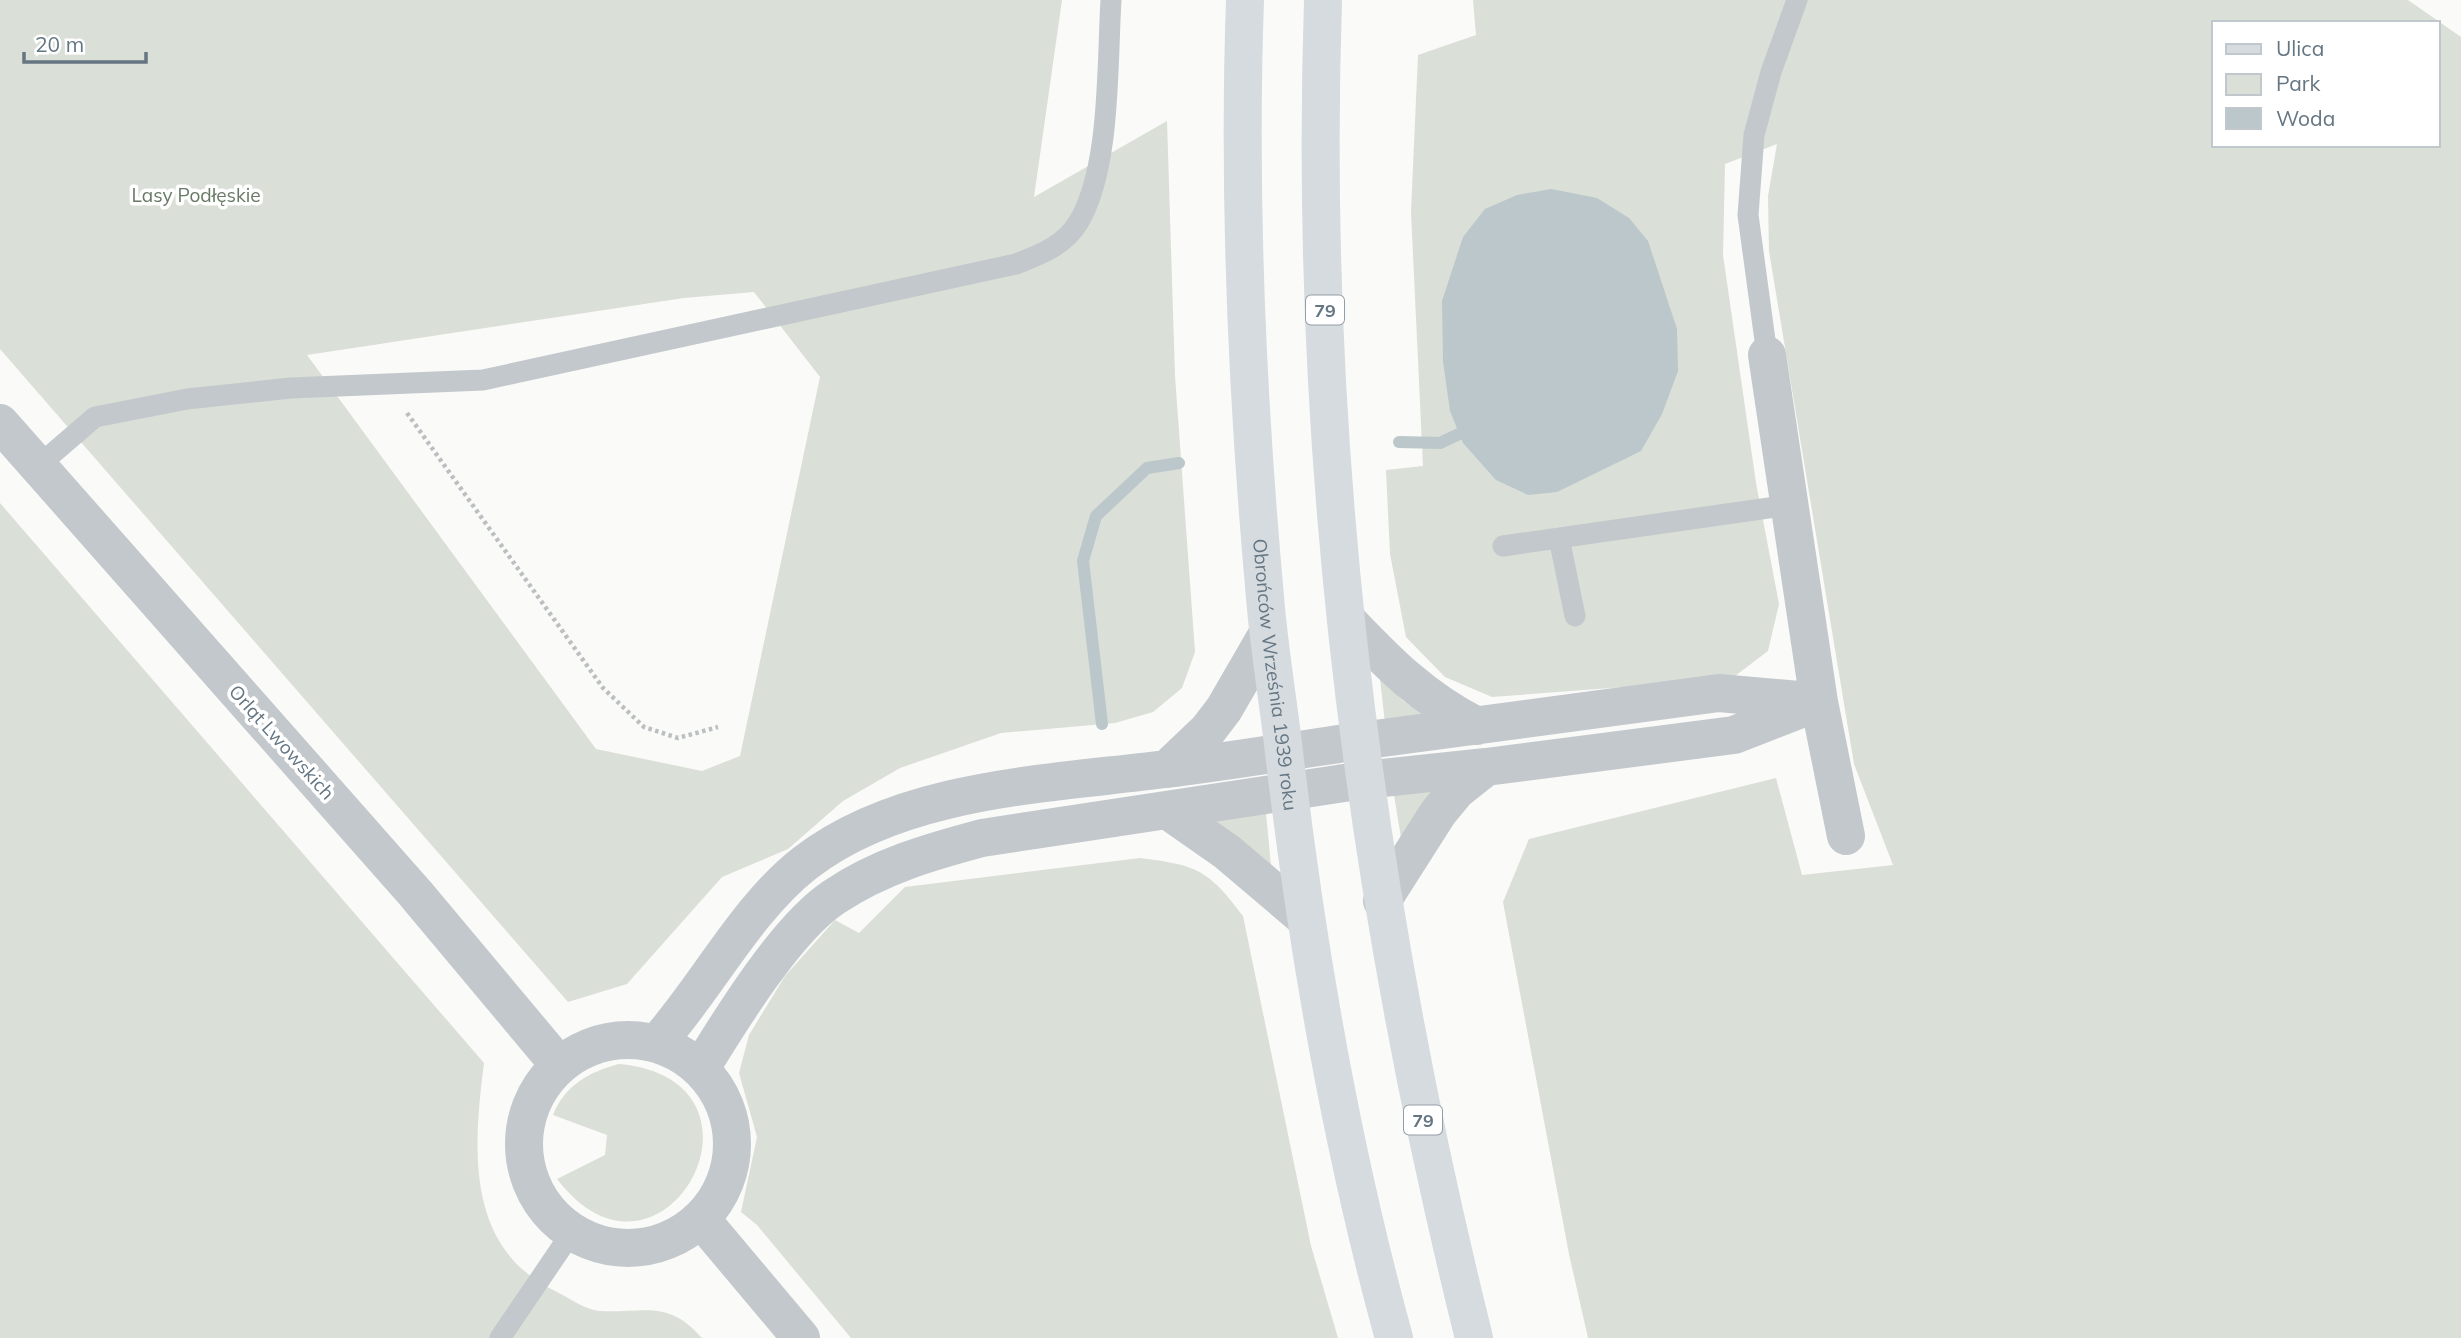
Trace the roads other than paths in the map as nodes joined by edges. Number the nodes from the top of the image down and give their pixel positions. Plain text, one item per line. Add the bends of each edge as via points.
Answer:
1 (1111, 0) edge
2 (1245, 0) edge
3 (1323, 0) edge
4 (1797, 0) edge
5 (1767, 355) joint
6 (0, 422) edge
7 (38, 467) junction
8 (1789, 505) junction
9 (1559, 538) junction
10 (1503, 546) dead end
11 (1575, 616) dead end
12 (1346, 619) junction
13 (1268, 633) junction
14 (1819, 702) junction
15 (1477, 726) junction
16 (1360, 741) junction
17 (1284, 752) junction
18 (1486, 767) junction
19 (1167, 769) junction
20 (1364, 780) junction
21 (1288, 791) junction
22 (1167, 810) junction
23 (1846, 836) dead end
24 (1382, 901) junction
25 (1306, 919) junction
26 (657, 1043) junction
27 (559, 1065) junction
28 (701, 1069) junction
29 (701, 1219) junction
30 (572, 1232) junction
31 (500, 1338) edge
32 (801, 1338) edge
33 (1394, 1338) edge
34 (1474, 1338) edge

1 - 7 lane via 1101,151 1093,191 1077,225 1052,250 1016,264 483,380 291,388 187,399 95,417
2 - 13 main road, Obrońców Września 1939 roku via 1242,152 1247,337
3 - 12 main road, 79 via 1326,331
4 - 5 lane via 1754,135 1748,215
5 - 8 street
6 - 7 street, Orląt Lwowskich
7 - 27 street, Orląt Lwowskich via 415,893
8 - 9 lane
8 - 14 street
9 - 10 lane
9 - 11 lane
12 - 15 street via 1414,688
12 - 16 main road, 79
13 - 17 main road, Obrońców Września 1939 roku
13 - 19 street via 1224,709
14 - 15 street via 1719,692
14 - 18 street via 1734,734
14 - 23 street
15 - 16 street
16 - 17 street
16 - 20 main road, 79
17 - 19 street
17 - 21 main road, Obrońców Września 1939 roku
18 - 20 street
18 - 24 street via 1438,813
19 - 26 street via 973,795 906,811 857,831 805,863 768,899
20 - 21 street
20 - 24 main road, 79
21 - 22 street
21 - 25 main road, Obrońców Września 1939 roku
22 - 25 street via 1227,852
22 - 28 street via 982,838 879,871 832,898 799,930 736,1011
24 - 34 main road, 79 via 1424,1125
25 - 33 main road, Obrońców Września 1939 roku via 1361,1205
26 - 27 street via 632,1038 606,1041 580,1050
26 - 28 street via 681,1053
27 - 30 street via 535,1098 523,1137 535,1192
28 - 29 street via 721,1096 731,1127 731,1161 721,1192
29 - 30 street via 679,1236 625,1248 597,1244
29 - 32 street
30 - 31 lane

